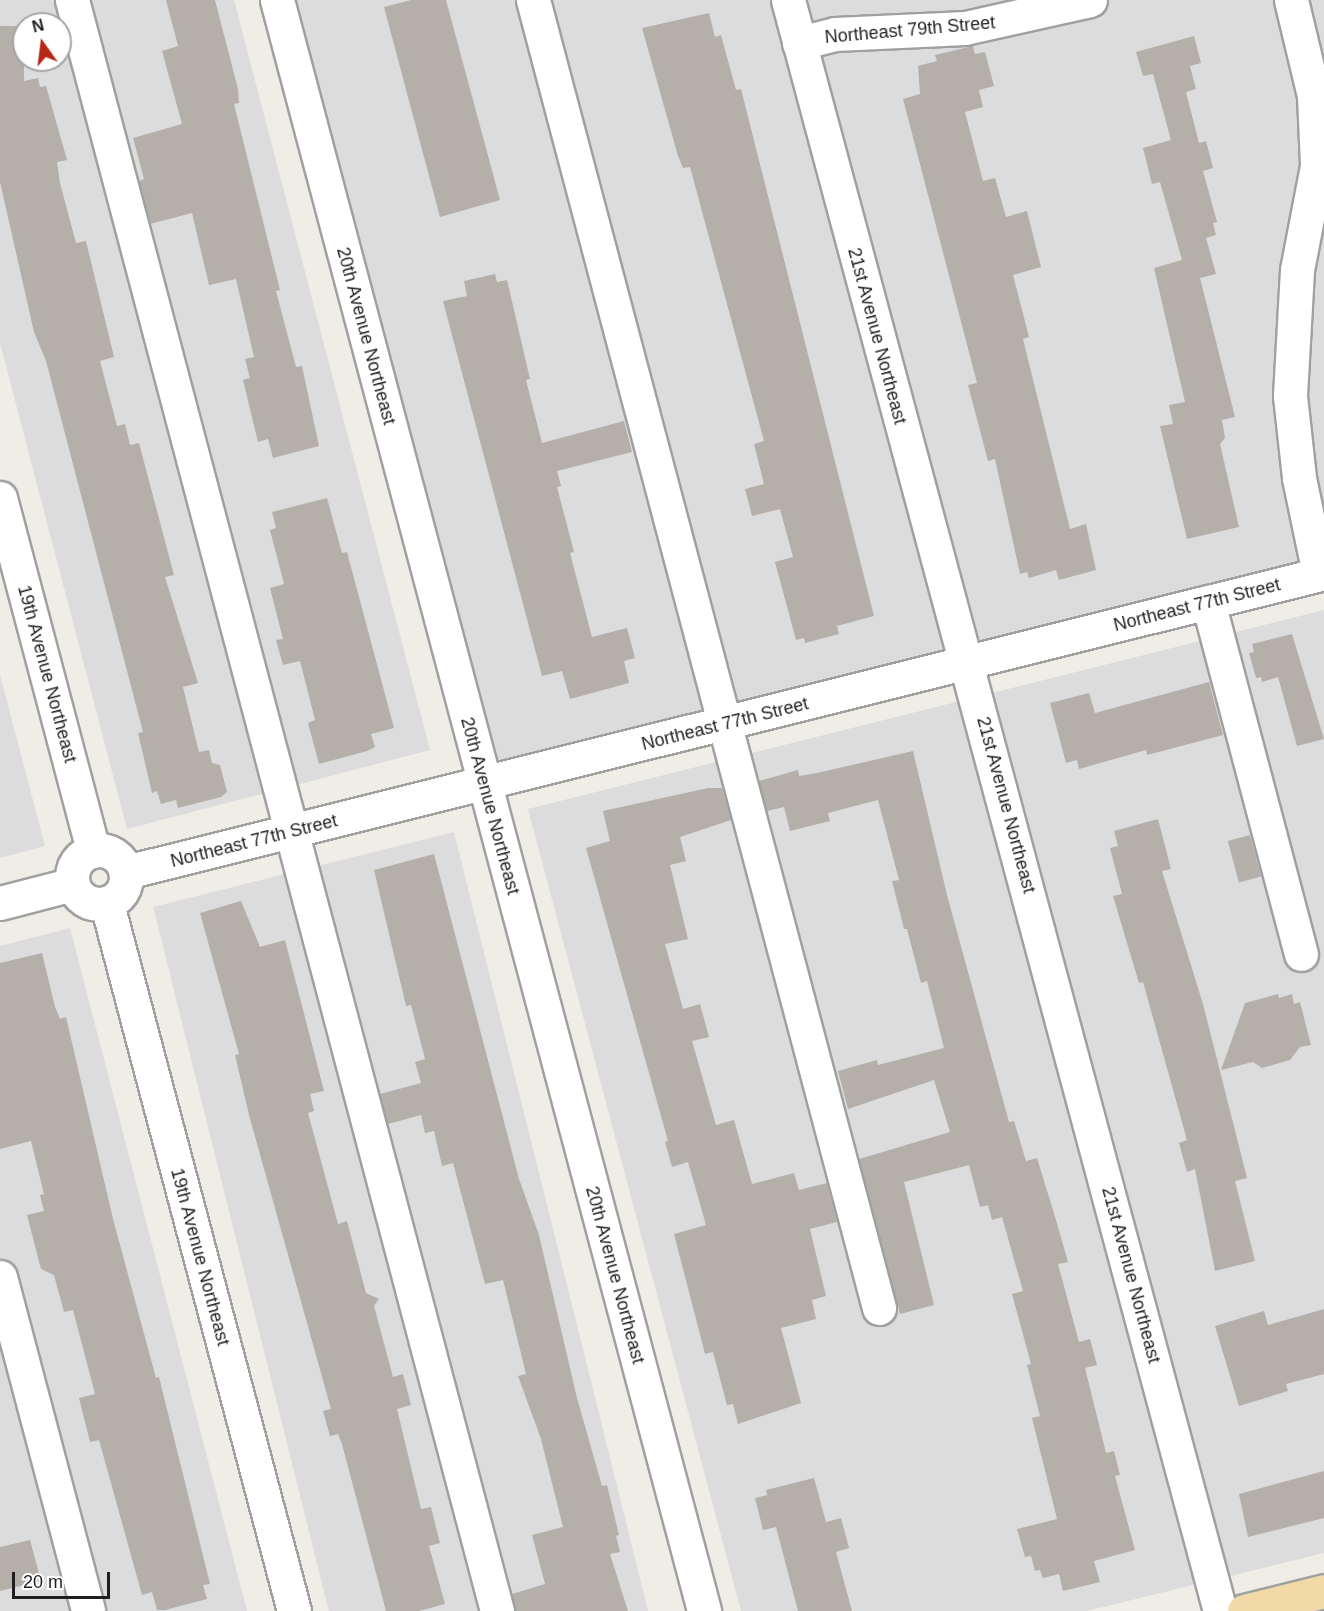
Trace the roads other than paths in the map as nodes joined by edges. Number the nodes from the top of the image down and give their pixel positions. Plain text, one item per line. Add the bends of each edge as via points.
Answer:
1 (72, 0) edge
2 (277, 0) edge
3 (533, 0) edge
4 (788, 0) edge
5 (1090, 0) edge
6 (1291, 0) edge
7 (799, 43) junction
8 (0, 498) edge
9 (1322, 574) edge
10 (1208, 602) junction
11 (968, 662) junction
12 (722, 725) junction
13 (484, 784) junction
14 (291, 832) junction
15 (93, 851) junction
16 (126, 872) junction
17 (73, 884) junction
18 (0, 903) edge
19 (107, 904) junction
20 (1301, 954) dead end
21 (0, 1277) edge
22 (879, 1308) dead end
23 (1324, 1591) edge
24 (88, 1611) edge
25 (294, 1611) edge
26 (497, 1611) edge
27 (704, 1611) edge
28 (1220, 1611) edge
29 (1244, 1611) edge

1 - 14 street
2 - 13 street, 20th Avenue Northeast
3 - 12 street
4 - 7 street, 21st Avenue Northeast
5 - 7 street, Northeast 79th Street via 965,28 835,34
6 - 9 street via 1314,96 1317,166 1297,270 1290,396 1299,478
7 - 11 street, 21st Avenue Northeast via 950,610
8 - 15 street, 19th Avenue Northeast
9 - 10 street, Northeast 77th Street
10 - 11 street, Northeast 77th Street
10 - 20 street
11 - 12 street, Northeast 77th Street
11 - 28 street, 21st Avenue Northeast
12 - 13 street, Northeast 77th Street
12 - 22 street
13 - 14 street, Northeast 77th Street
13 - 27 street, 20th Avenue Northeast
14 - 16 street, Northeast 77th Street
14 - 26 street
15 - 16 street via 114,854
15 - 17 street via 76,863
16 - 19 street via 122,893
17 - 18 street
17 - 19 street via 88,903
19 - 25 street, 19th Avenue Northeast
21 - 24 street
23 - 29 main road

